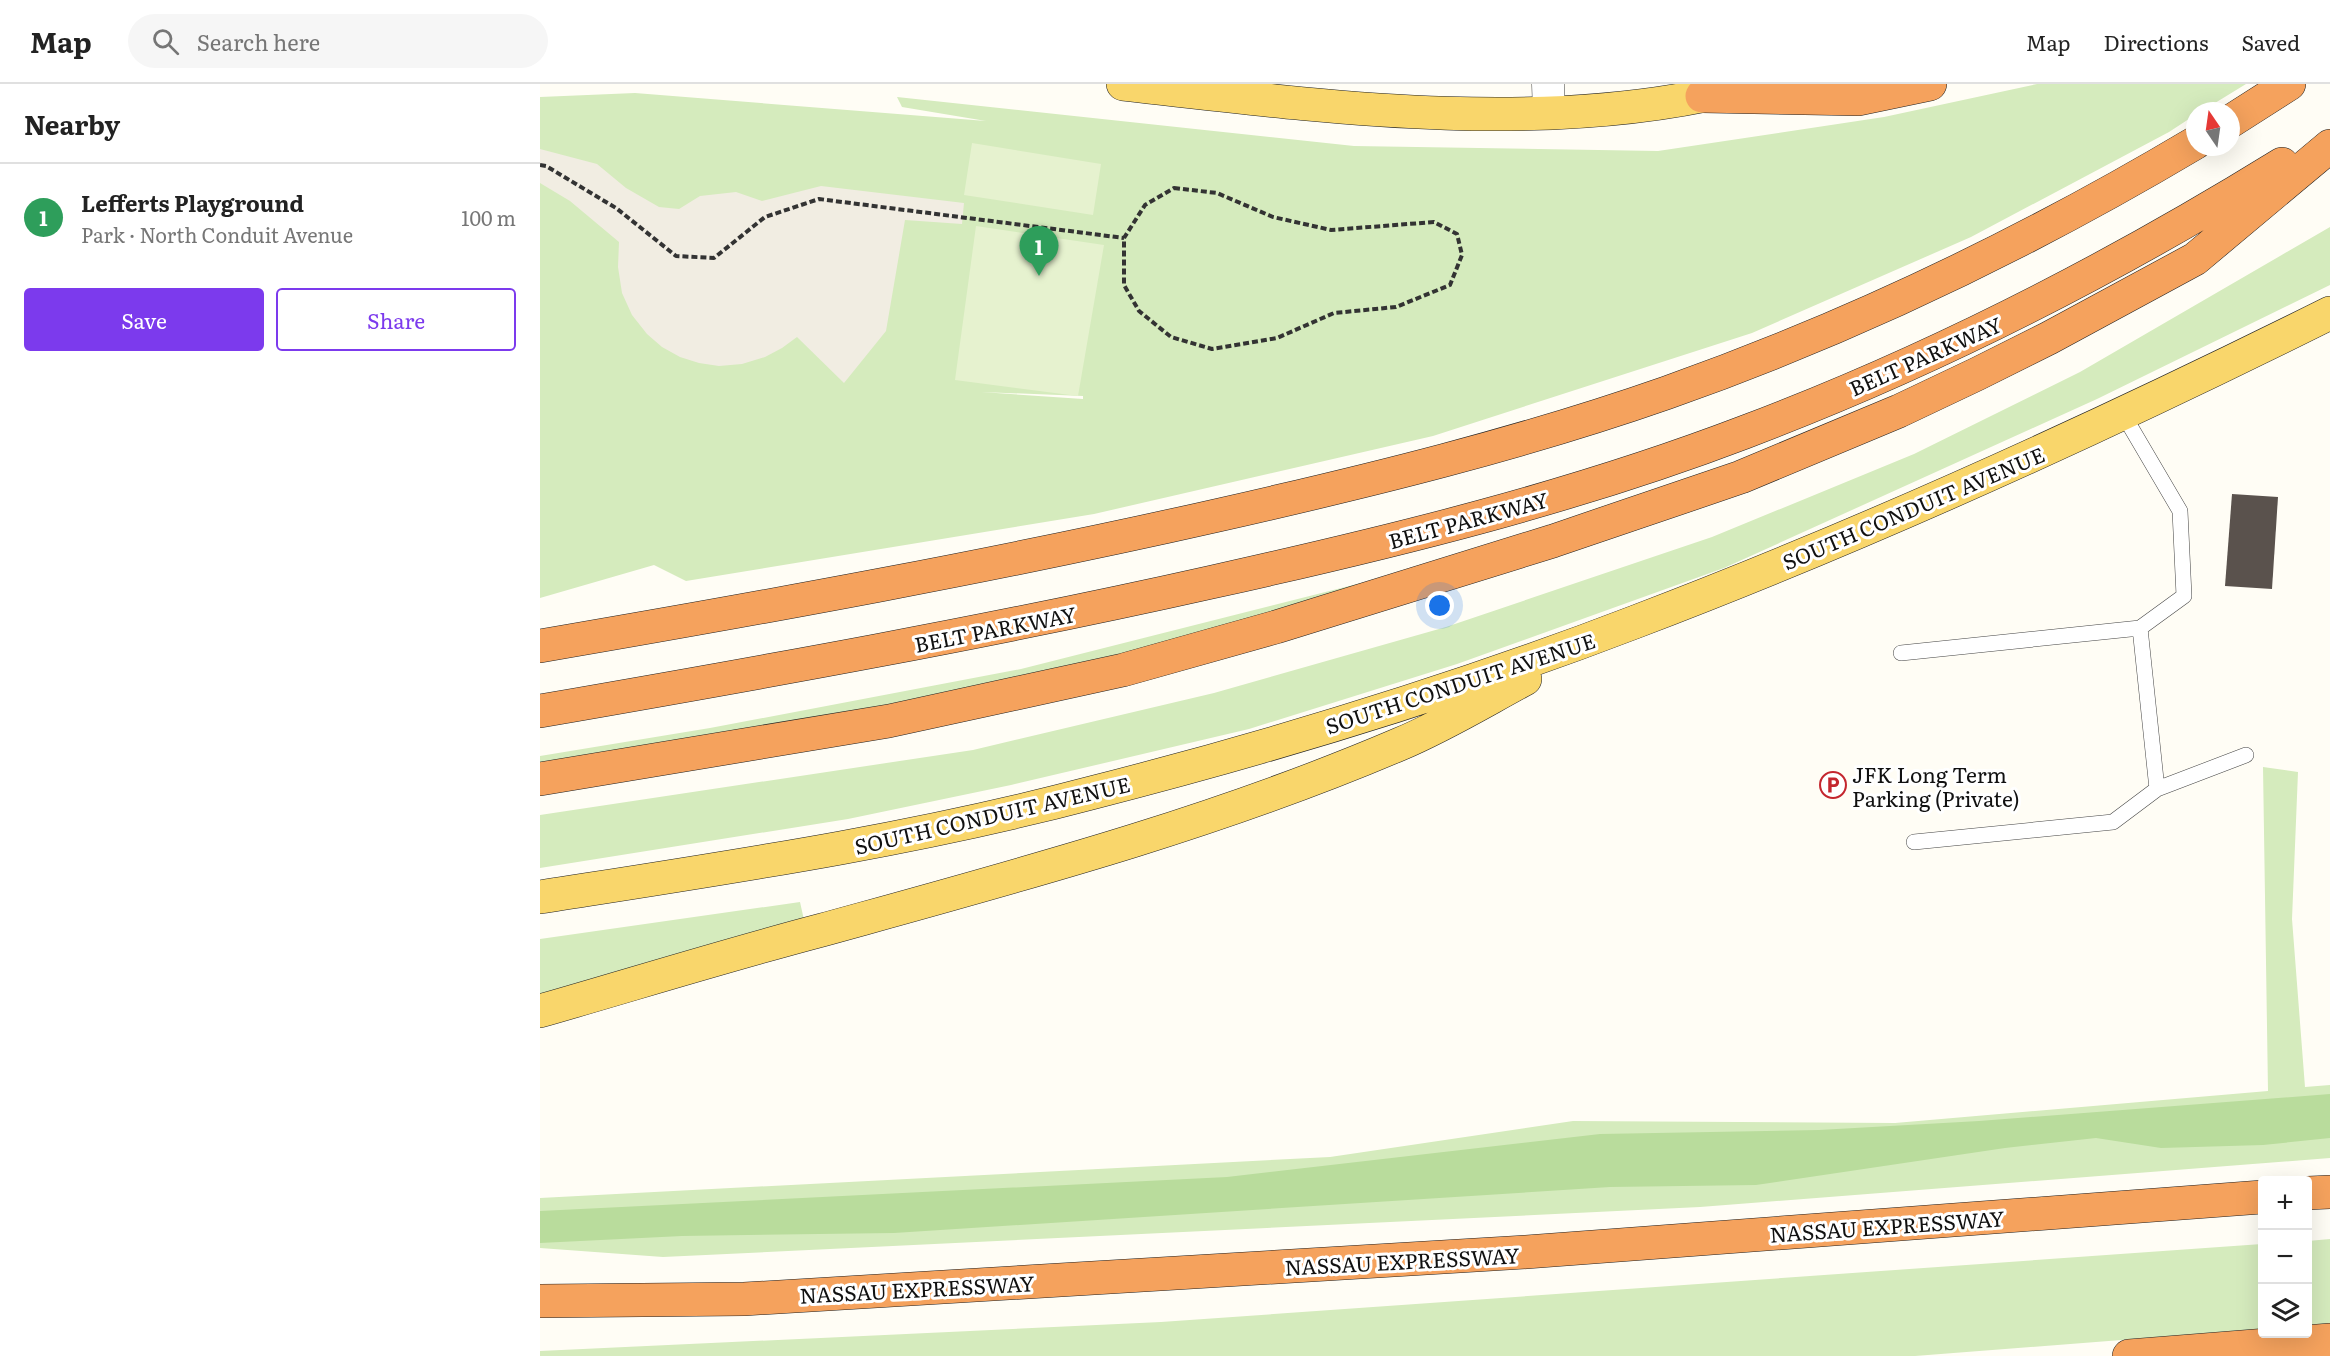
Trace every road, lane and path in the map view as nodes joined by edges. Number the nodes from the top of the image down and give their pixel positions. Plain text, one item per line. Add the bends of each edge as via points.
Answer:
1 (1754, 84) edge
2 (1930, 84) edge
3 (2289, 84) edge
4 (1138, 85) edge
5 (1702, 96) junction
6 (1548, 99) edge
7 (2240, 115) edge
8 (2330, 134) edge
9 (2330, 146) edge
10 (2186, 148) edge
11 (540, 165) edge
12 (1124, 238) junction
13 (2330, 313) edge
14 (2123, 414) junction
15 (1632, 624) junction
16 (2140, 628) junction
17 (540, 646) edge
18 (1901, 653) dead end
19 (540, 711) edge
20 (2246, 755) dead end
21 (540, 779) edge
22 (2157, 789) junction
23 (1914, 842) dead end
24 (540, 897) edge
25 (540, 1011) edge
26 (2330, 1192) edge
27 (2312, 1193) edge
28 (2258, 1197) edge
29 (744, 1299) junction
30 (540, 1301) edge
31 (540, 1316) edge
32 (2330, 1340) edge
33 (2129, 1356) edge

1 - 5 main road
2 - 5 highway via 1858,99
3 - 7 highway
4 - 6 main road via 1402,111
5 - 6 main road via 1654,105
8 - 19 highway, BELT PARKWAY via 2181,225 2027,308 1912,363 1800,410 1629,473 1454,525 1180,589 802,666
9 - 21 highway via 2195,259 1977,374 1741,477 1507,556 1111,673 889,721
10 - 17 highway via 2025,239 1848,322 1665,393 1552,429 1405,472 1099,542 843,593
11 - 12 path via 616,208 676,256 714,258 765,217 819,199
12 - 12 path via 1145,205 1174,188 1217,193 1273,217 1331,230 1434,222 1457,234 1462,255 1450,285 1396,307 1334,313 1277,338 1212,349 1171,338 1139,311 1124,285
13 - 14 main road, SOUTH CONDUIT AVENUE
14 - 15 main road, SOUTH CONDUIT AVENUE via 1908,511
14 - 16 lane via 2180,511 2184,596
15 - 24 main road, SOUTH CONDUIT AVENUE via 1377,711 1086,795 804,855
15 - 25 main road via 1402,743 1290,787 1019,875
16 - 18 lane
16 - 22 lane
20 - 22 lane
22 - 23 lane via 2113,822
26 - 27 highway
28 - 29 highway, NASSAU EXPRESSWAY via 1526,1252
29 - 30 highway, NASSAU EXPRESSWAY
29 - 31 highway
32 - 33 highway

